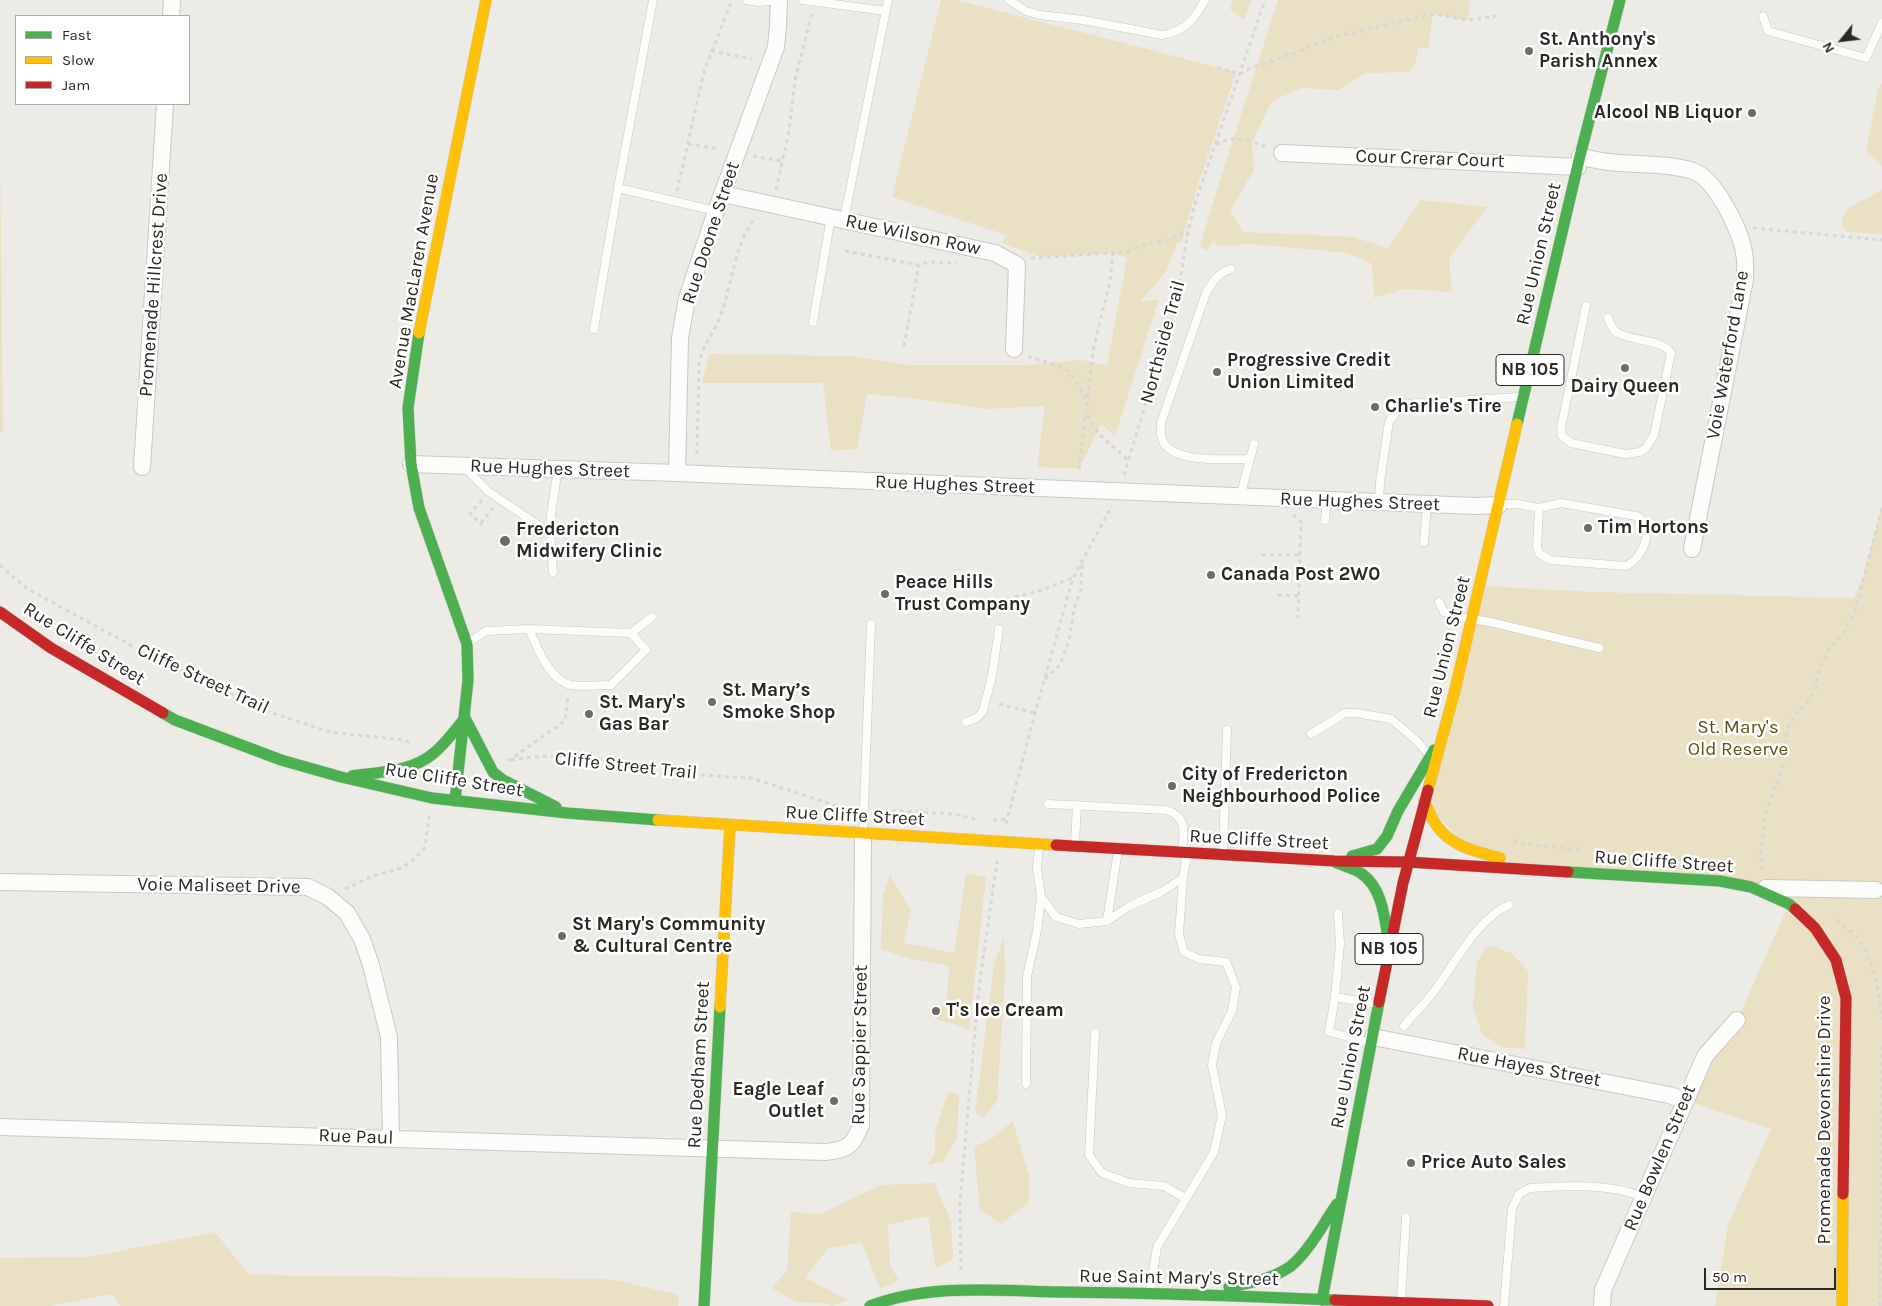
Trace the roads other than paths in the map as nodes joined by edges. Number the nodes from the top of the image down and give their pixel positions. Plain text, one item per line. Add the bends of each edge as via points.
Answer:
1 (172, 0) edge
2 (486, 0) edge
3 (653, 0) edge
4 (747, 0) edge
5 (779, 0) edge
6 (783, 0) edge
7 (803, 0) edge
8 (888, 0) edge
9 (1009, 0) edge
10 (1205, 0) edge
11 (1620, 0) edge
12 (886, 11) junction
13 (171, 15) edge
14 (1763, 16) dead end
15 (1882, 23) edge
16 (166, 105) edge
17 (1282, 153) road end
18 (1579, 161) junction
19 (618, 188) junction
20 (723, 194) junction
21 (716, 211) junction
22 (837, 218) junction
23 (1231, 269) dead end
24 (1586, 306) dead end
25 (1608, 318) dead end
26 (813, 322) dead end
27 (594, 329) dead end
28 (1014, 349) road end
29 (1524, 396) junction
30 (1391, 405) dead end
31 (1408, 405) junction
32 (1254, 444) dead end
33 (1250, 459) junction
34 (411, 464) junction
35 (461, 465) junction
36 (142, 467) dead end
37 (558, 469) junction
38 (677, 473) junction
39 (1240, 497) junction
40 (1327, 501) junction
41 (1379, 502) junction
42 (1427, 504) junction
43 (1500, 504) junction
44 (1540, 508) junction
45 (1325, 520) dead end
46 (550, 533) junction
47 (1424, 542) dead end
48 (1692, 549) dead end
49 (553, 572) dead end
50 (1439, 602) dead end
51 (0, 612) edge
52 (652, 618) dead end
53 (1473, 619) junction
54 (870, 624) dead end
55 (529, 629) junction
56 (999, 629) dead end
57 (631, 633) junction
58 (466, 644) junction
59 (1599, 648) dead end
60 (465, 718) junction
61 (966, 722) dead end
62 (1227, 730) dead end
63 (1311, 734) dead end
64 (1441, 740) junction
65 (1430, 757) junction
66 (341, 777) junction
67 (1424, 800) junction
68 (455, 801) junction
69 (1048, 804) dead end
70 (1077, 805) junction
71 (567, 813) junction
72 (730, 826) junction
73 (862, 834) junction
74 (1039, 844) junction
75 (1074, 846) junction
76 (1118, 849) junction
77 (1185, 853) junction
78 (1223, 855) junction
79 (1334, 862) junction
80 (1408, 862) junction
81 (1540, 871) junction
82 (1183, 878) junction
83 (0, 882) edge
84 (1751, 887) junction
85 (1876, 890) dead end
86 (1041, 897) junction
87 (1509, 905) dead end
88 (1338, 913) dead end
89 (1107, 921) junction
90 (1390, 946) junction
91 (1335, 997) junction
92 (1379, 1005) junction
93 (1737, 1020) dead end
94 (1404, 1026) dead end
95 (1095, 1033) dead end
96 (1372, 1040) junction
97 (1026, 1084) dead end
98 (1684, 1100) junction
99 (0, 1126) edge
100 (392, 1138) junction
101 (712, 1147) junction
102 (1644, 1197) junction
103 (1185, 1198) junction
104 (1340, 1200) junction
105 (1406, 1217) dead end
106 (1150, 1294) junction
107 (1190, 1294) junction
108 (1401, 1302) junction
109 (1322, 1303) edge
110 (704, 1306) edge
111 (870, 1306) edge
112 (1488, 1306) edge
113 (1504, 1306) edge
114 (1602, 1306) edge
115 (1842, 1306) edge

1 - 13 street
2 - 34 main road, Avenue MacLaren Avenue via 415,355 408,408
3 - 19 lane
4 - 5 lane
5 - 6 lane
5 - 20 street, Rue Doone Street via 776,47
7 - 12 lane
8 - 12 lane
9 - 10 lane via 1026,11 1162,35 1173,34 1192,22
11 - 18 main road, Rue Union Street / NB 105
12 - 22 lane
14 - 15 lane via 1768,31 1866,58
16 - 36 street, Promenade Hillcrest Drive
17 - 18 street, Cour Crerar Court
18 - 29 main road, Rue Union Street / NB 105
18 - 48 street, Voie Waterford Lane via 1672,167 1695,172 1714,189 1737,226 1744,252 1745,280
19 - 21 lane
19 - 27 lane
20 - 21 street, Rue Doone Street
20 - 22 street, Rue Wilson Row
21 - 38 street, Rue Doone Street via 687,298 680,338
22 - 26 lane
22 - 28 street, Rue Wilson Row via 995,253 1017,265
23 - 33 lane via 1213,280 1206,293 1161,423 1161,438 1170,451 1186,457
24 - 25 lane via 1562,436 1571,443 1632,454 1646,448 1654,435 1671,353 1665,347 1622,335 1614,330
29 - 31 lane
29 - 43 main road, Rue Union Street / NB 105
30 - 31 lane
31 - 41 lane via 1396,412 1389,422
32 - 33 lane
33 - 39 lane
34 - 35 street, Rue Hughes Street
34 - 58 main road, Avenue MacLaren Avenue via 419,508
35 - 37 street, Rue Hughes Street
35 - 46 lane via 489,492
37 - 38 street, Rue Hughes Street
37 - 46 lane
38 - 39 street, Rue Hughes Street
39 - 40 street, Rue Hughes Street
40 - 41 street, Rue Hughes Street
40 - 45 lane
41 - 42 street, Rue Hughes Street
42 - 43 street, Rue Hughes Street
42 - 47 lane
43 - 44 lane
43 - 53 main road, Rue Union Street / NB 105
44 - 44 lane via 1536,542 1545,558 1625,566 1640,557 1647,529 1642,518 1560,503
46 - 49 lane
50 - 53 lane via 1444,612
51 - 66 main road, Rue Cliffe Street via 51,648 175,720 281,760
52 - 57 lane
53 - 59 lane
53 - 64 main road, Rue Union Street / NB 105
54 - 73 lane
55 - 57 lane
55 - 57 lane via 548,667 570,685 611,685 646,650
55 - 58 lane via 486,631
56 - 61 lane via 983,711
58 - 60 main road, Avenue MacLaren Avenue
60 - 66 main road via 427,758 409,766
60 - 68 main road, Avenue MacLaren Avenue
60 - 71 main road via 493,772
62 - 78 lane
63 - 65 lane via 1344,713 1391,718
64 - 65 main road
64 - 67 main road, Rue Union Street / NB 105
65 - 79 main road via 1398,811 1388,836 1377,849
66 - 68 main road, Rue Cliffe Street
67 - 80 main road, Rue Union Street / NB 105
67 - 81 main road via 1438,828 1446,836 1468,849
68 - 71 main road, Rue Cliffe Street
69 - 70 lane
70 - 75 lane
70 - 77 lane via 1173,812 1183,824
71 - 72 main road, Rue Cliffe Street
72 - 73 main road, Rue Cliffe Street
72 - 101 main road, Rue Dedham Street
73 - 74 main road, Rue Cliffe Street
73 - 101 street, Rue Sappier Street via 861,1125 855,1140 842,1150 825,1152
74 - 75 main road, Rue Cliffe Street
74 - 86 lane via 1037,868
75 - 76 main road, Rue Cliffe Street
76 - 77 main road, Rue Cliffe Street
76 - 89 lane
77 - 78 main road, Rue Cliffe Street
77 - 82 lane
78 - 79 main road, Rue Cliffe Street
79 - 80 main road, Rue Cliffe Street
79 - 90 main road via 1360,873 1373,886 1381,902
80 - 81 main road, Rue Cliffe Street
80 - 90 main road, Rue Union Street / NB 105
81 - 84 main road, Rue Cliffe Street via 1720,881
82 - 89 lane
82 - 103 lane via 1179,934 1184,952 1199,959 1226,962 1236,987 1232,1011 1216,1043 1212,1065 1222,1115 1214,1152
83 - 100 street, Voie Maliseet Drive via 308,887 328,897 347,913 362,938 374,974 389,1037
84 - 85 street
84 - 115 main road, Promenade Devonshire Drive via 1789,904 1815,928 1836,960 1846,998
86 - 89 lane via 1056,917 1079,924
86 - 97 lane via 1038,931 1027,978
87 - 94 lane via 1482,923 1432,994
88 - 91 lane via 1340,944
90 - 92 main road, Rue Union Street / NB 105
91 - 92 lane
91 - 96 lane via 1329,1032
92 - 96 main road, Rue Union Street / NB 105
93 - 98 street, Rue Bowlen Street via 1705,1056
95 - 103 lane via 1089,1154 1102,1173 1129,1183 1164,1186
96 - 98 street, Rue Hayes Street
96 - 104 main road, Rue Union Street / NB 105
98 - 102 street, Rue Bowlen Street
99 - 100 street, Rue Paul
100 - 101 street, Rue Paul
101 - 110 main road, Rue Dedham Street
102 - 113 lane via 1611,1187 1530,1188 1519,1194 1512,1209
102 - 114 street, Rue Bowlen Street via 1603,1290
103 - 106 lane via 1157,1247
104 - 107 main road via 1292,1265 1252,1283
104 - 109 main road, Rue Union Street / NB 105
105 - 108 lane
106 - 107 main road, Rue Saint Mary's Street
106 - 111 main road, Rue Saint Mary's Street via 961,1290 922,1292
107 - 109 main road, Rue Saint Mary's Street
108 - 109 main road, Rue Saint Mary's Street
108 - 112 main road, Rue Saint Mary's Street

